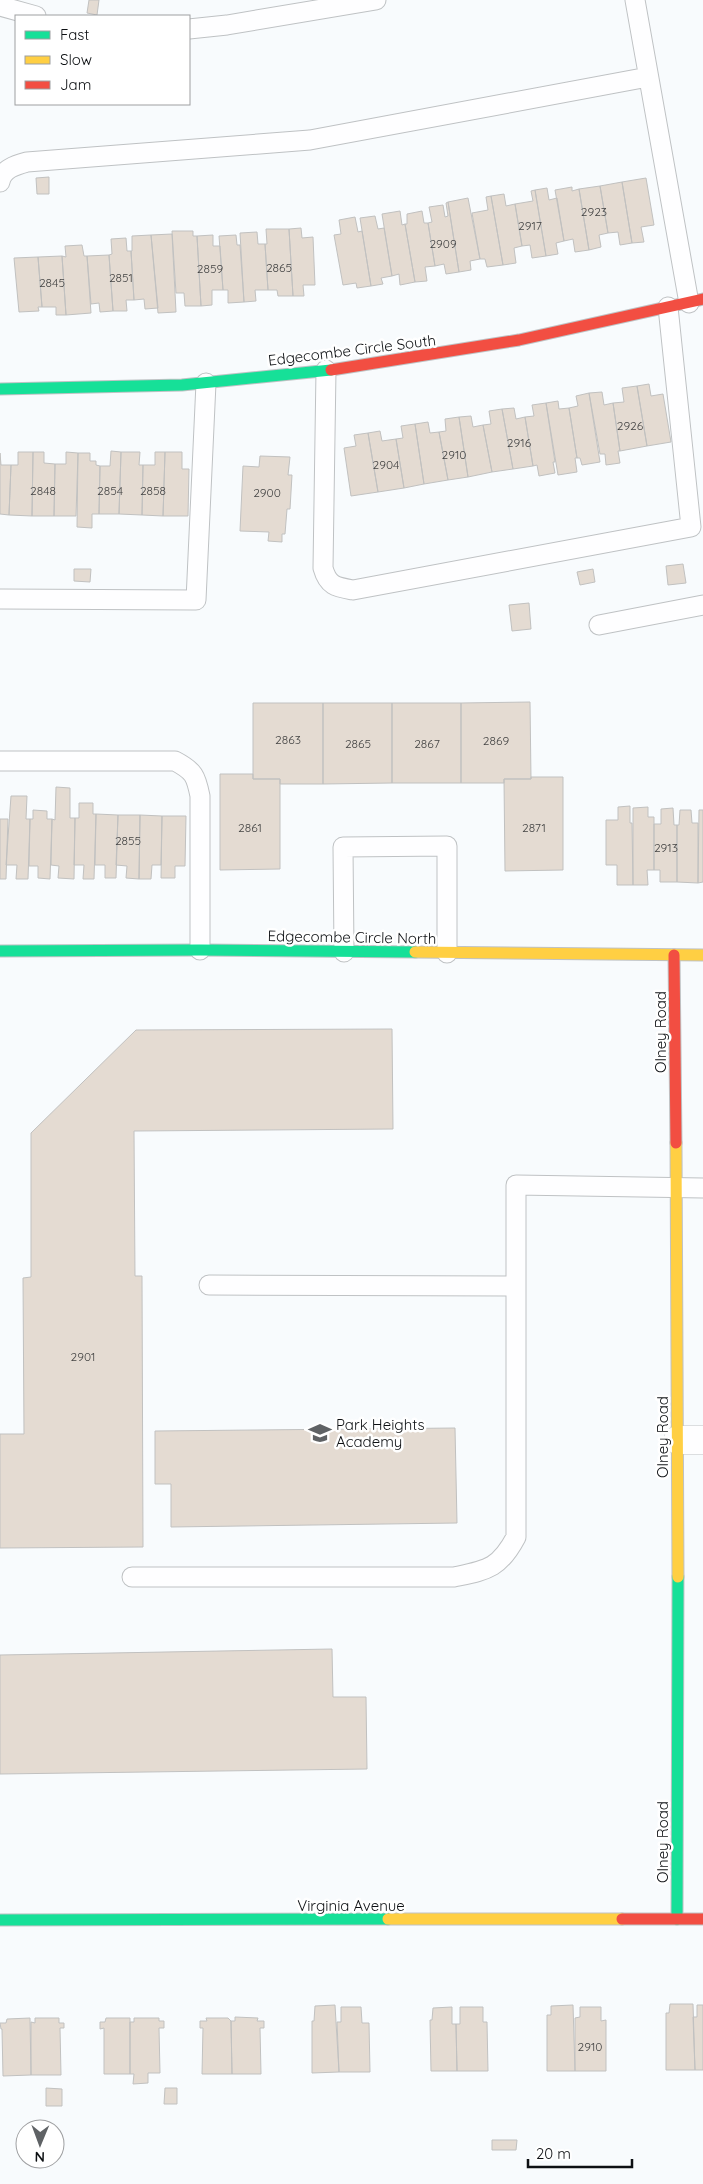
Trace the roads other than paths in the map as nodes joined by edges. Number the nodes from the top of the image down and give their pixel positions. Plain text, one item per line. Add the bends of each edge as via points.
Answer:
1 (376, 0) edge
2 (635, 0) edge
3 (0, 6) edge
4 (32, 15) edge
5 (190, 29) edge
6 (648, 77) junction
7 (0, 182) edge
8 (696, 301) edge
9 (668, 307) junction
10 (326, 370) junction
11 (206, 383) junction
12 (0, 389) edge
13 (0, 599) edge
14 (703, 606) edge
15 (599, 624) dead end
16 (0, 761) edge
17 (200, 950) junction
18 (0, 951) edge
19 (344, 952) junction
20 (447, 953) junction
21 (703, 954) edge
22 (674, 955) junction
23 (676, 1188) junction
24 (703, 1188) edge
25 (209, 1284) dead end
26 (516, 1286) junction
27 (690, 1440) edge
28 (132, 1577) dead end
29 (677, 1919) junction
30 (703, 1919) edge
31 (0, 1920) edge

1 - 5 lane
2 - 6 lane
3 - 4 lane
6 - 7 lane via 310,140 27,162 11,167
6 - 8 lane
8 - 9 street, Edgecombe Circle South
9 - 10 street, Edgecombe Circle South via 478,347
9 - 10 lane via 691,527 353,590 337,587 326,580 323,568
10 - 11 street, Edgecombe Circle South
11 - 12 street, Edgecombe Circle South
11 - 13 lane via 196,600
14 - 15 lane
16 - 17 lane via 175,761 189,768 197,780 200,796
17 - 18 street, Edgecombe Circle North
17 - 19 street, Edgecombe Circle North
19 - 20 street, Edgecombe Circle North
19 - 20 lane via 343,847 446,846
20 - 22 street, Edgecombe Circle North
21 - 22 street, Edgecombe Circle North
22 - 23 street, Olney Road
23 - 24 lane
23 - 26 lane via 516,1184
23 - 27 street, Olney Road
25 - 26 lane
26 - 28 lane via 516,1537 507,1555 487,1570 454,1577
27 - 29 street, Olney Road
29 - 30 street, Virginia Avenue
29 - 31 street, Virginia Avenue

